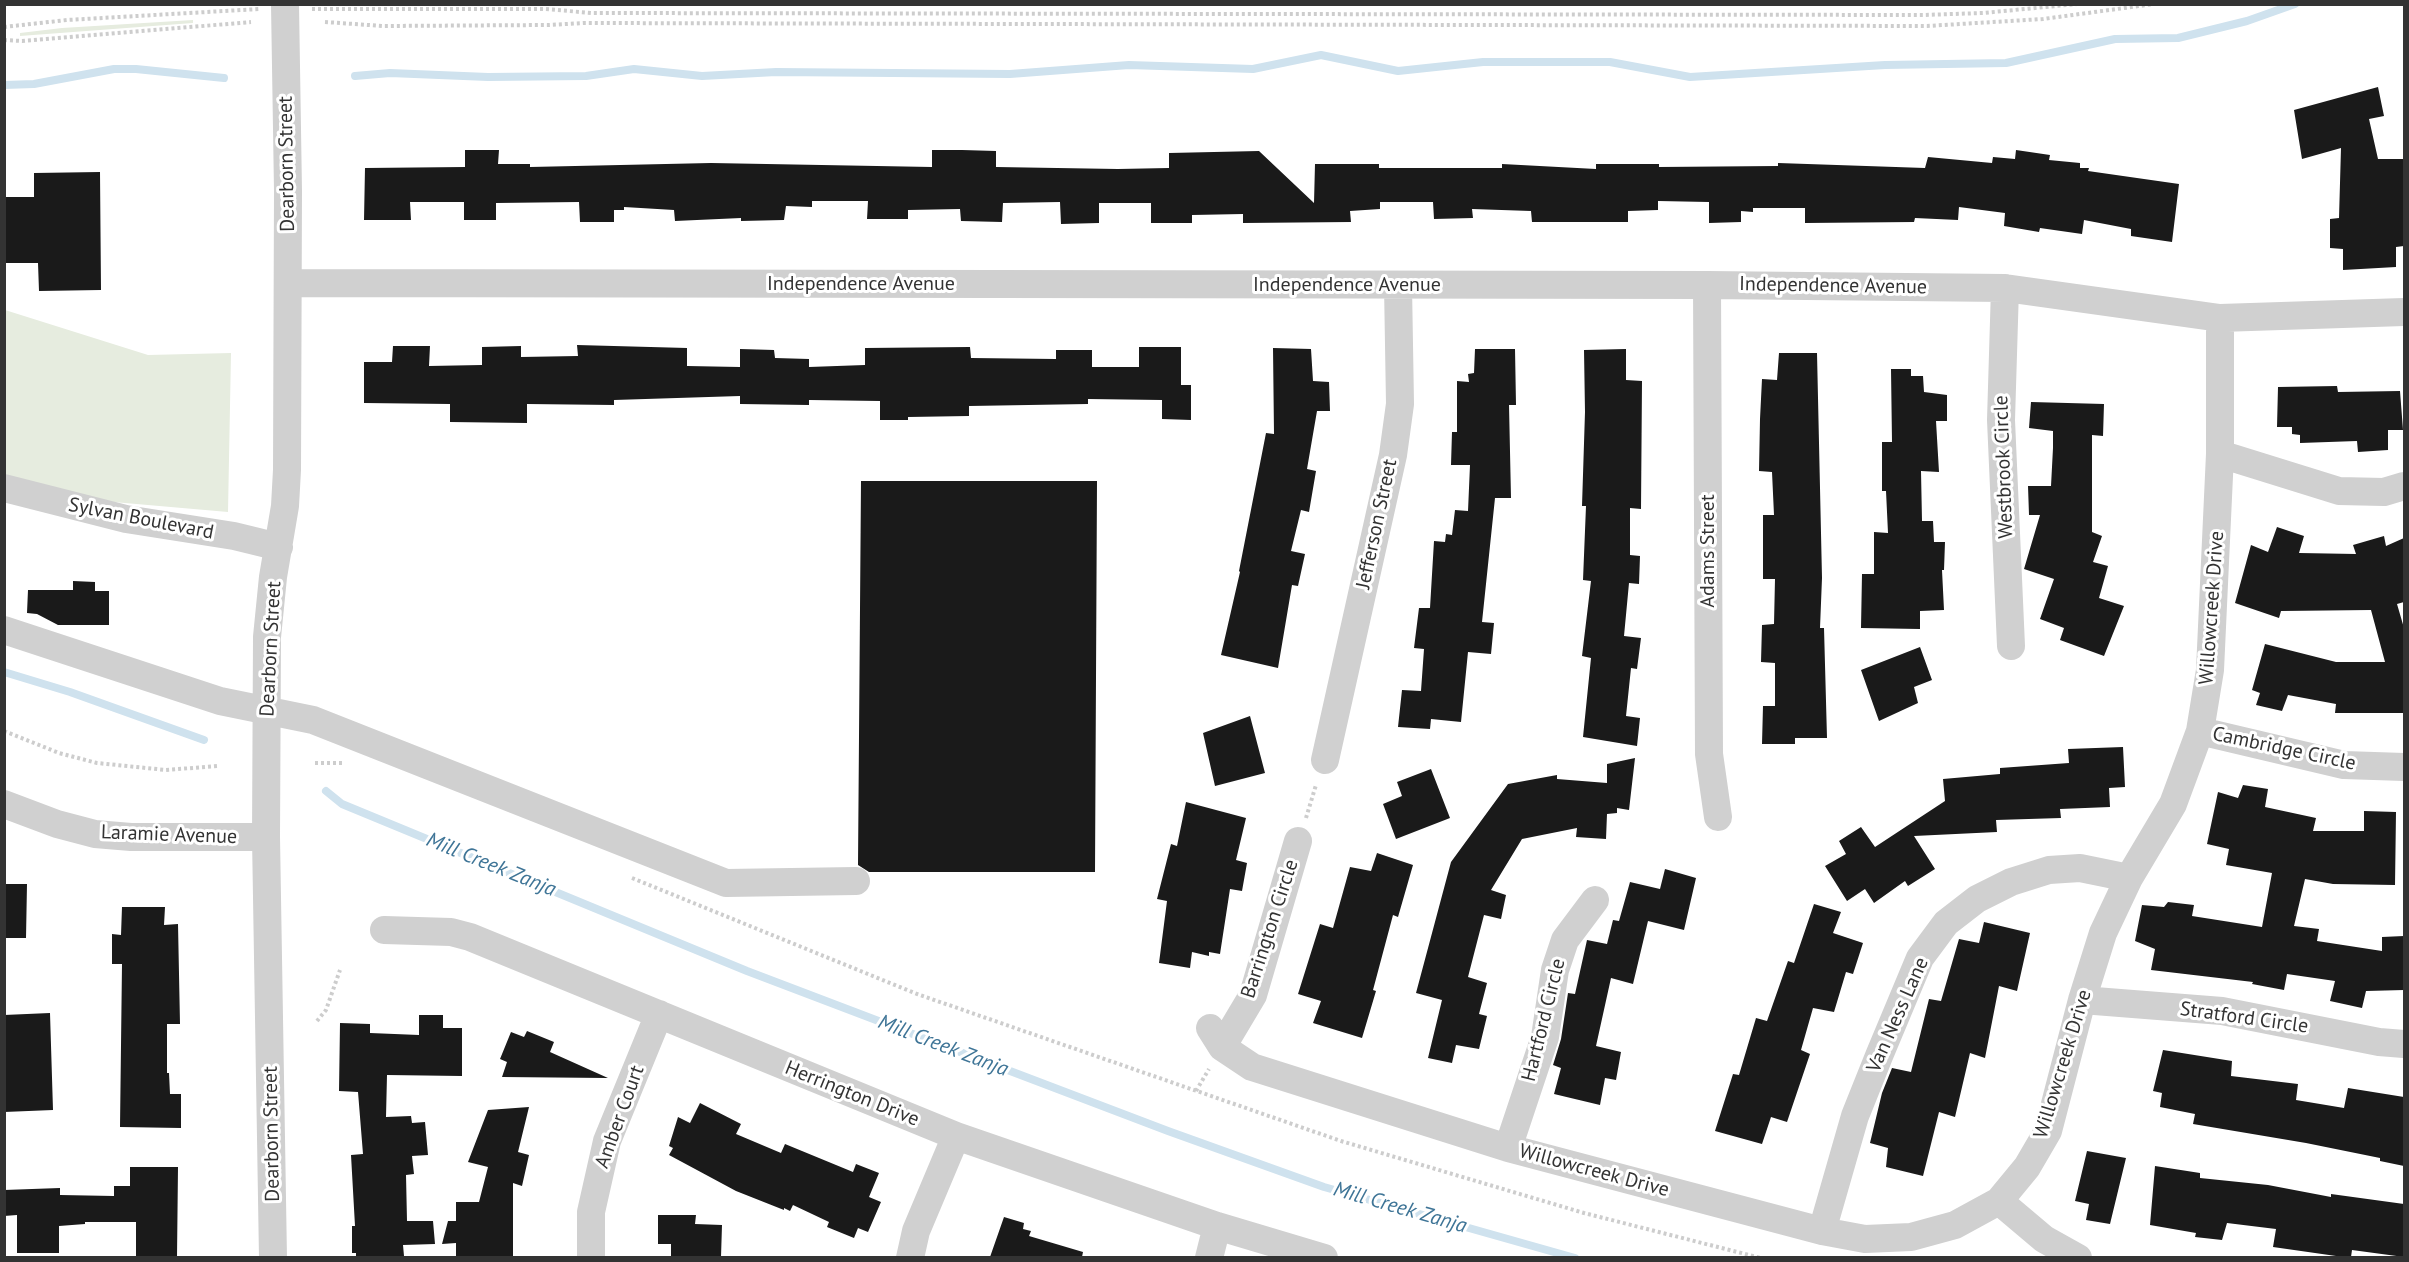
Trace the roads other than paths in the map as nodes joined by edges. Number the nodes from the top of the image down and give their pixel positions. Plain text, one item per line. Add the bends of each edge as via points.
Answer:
1 (285, 4) edge
2 (288, 283) junction
3 (1398, 285) junction
4 (1707, 285) junction
5 (2005, 288) junction
6 (2404, 312) edge
7 (2220, 318) junction
8 (2220, 454) junction
9 (2404, 486) edge
10 (4, 488) edge
11 (279, 547) junction
12 (4, 630) edge
13 (2011, 646) dead end
14 (267, 710) junction
15 (2200, 731) junction
16 (1325, 760) road end
17 (2404, 767) edge
18 (4, 804) edge
19 (1718, 817) dead end
20 (266, 837) junction
21 (1298, 841) road end
22 (2129, 878) junction
23 (856, 881) dead end
24 (1594, 900) dead end
25 (384, 930) dead end
26 (2082, 1000) junction
27 (659, 1014) junction
28 (1216, 1038) joint
29 (2404, 1044) edge
30 (956, 1136) junction
31 (1508, 1148) junction
32 (1999, 1201) junction
33 (1217, 1226) junction
34 (1822, 1231) junction
35 (273, 1257) edge
36 (591, 1257) edge
37 (910, 1257) edge
38 (1209, 1257) edge
39 (1324, 1257) edge
40 (2078, 1257) edge

1 - 2 street, Dearborn Street
2 - 3 street, Independence Avenue
2 - 11 street, Dearborn Street via 287,470
3 - 4 street, Independence Avenue
3 - 16 street, Jefferson Street via 1400,404 1393,455
4 - 5 street, Independence Avenue
4 - 19 street, Adams Street via 1709,753
5 - 7 street, Independence Avenue
5 - 13 street, Westbrook Circle via 2001,420
6 - 7 street, Independence Avenue
7 - 8 street, Willowcreek Drive
8 - 9 street via 2338,490 2384,492
8 - 15 street, Willowcreek Drive via 2210,670
10 - 11 street, Sylvan Boulevard via 126,519
11 - 14 street, Dearborn Street via 269,617
12 - 14 street via 220,701
14 - 20 street, Dearborn Street
14 - 23 street via 313,720 726,883
15 - 17 street, Cambridge Circle via 2344,765
15 - 22 street, Willowcreek Drive via 2173,804
18 - 20 street, Laramie Avenue via 95,834
20 - 35 street, Dearborn Street
21 - 28 street, Barrington Circle via 1253,995
22 - 26 street, Willowcreek Drive via 2103,933
22 - 34 street, Van Ness Lane via 2080,868 2049,870 2011,882 1977,899 1946,923 1920,958 1871,1076 1855,1116
24 - 31 street, Hartford Circle via 1565,940 1555,970 1545,1037
25 - 27 street, Herrington Drive via 451,932 470,937
26 - 29 street, Stratford Circle via 2222,1011
26 - 32 street, Willowcreek Drive via 2048,1131 2027,1167
27 - 30 street, Herrington Drive
27 - 36 street, Amber Court via 604,1150 591,1212
28 - 31 street, Willowcreek Drive via 1252,1067
30 - 33 street, Herrington Drive
30 - 37 street via 916,1231
31 - 34 street, Willowcreek Drive
32 - 34 street, Willowcreek Drive via 1955,1225 1911,1238 1865,1239
32 - 40 street via 2044,1239
33 - 38 street
33 - 39 street, Herrington Drive

